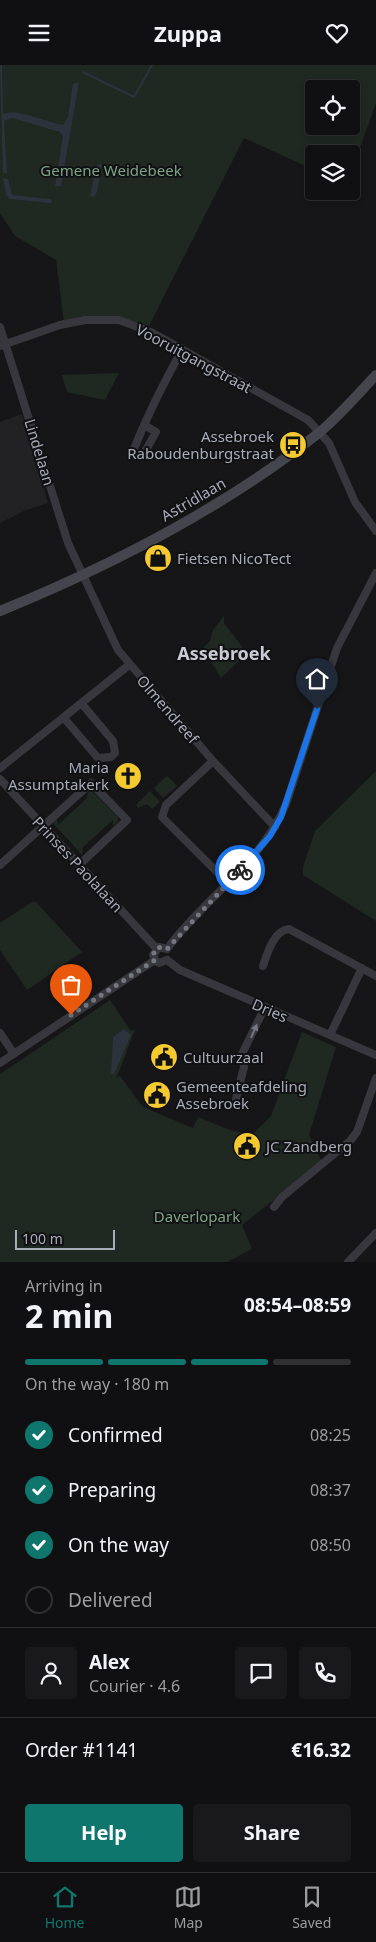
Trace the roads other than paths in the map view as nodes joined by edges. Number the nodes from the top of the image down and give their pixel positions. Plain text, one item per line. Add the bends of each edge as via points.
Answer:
1 (0, 327) edge
2 (3, 345) edge
3 (182, 350) junction
4 (376, 375) edge
5 (144, 425) dead end
6 (320, 431) junction
7 (376, 531) edge
8 (376, 573) edge
9 (82, 576) junction
10 (0, 611) edge
11 (129, 665) junction
12 (82, 704) junction
13 (64, 718) junction
14 (213, 761) junction
15 (0, 768) edge
16 (0, 779) edge
17 (44, 826) junction
18 (276, 827) junction
19 (0, 865) edge
20 (79, 865) junction
21 (228, 883) junction
22 (156, 948) junction
23 (167, 949) junction
24 (155, 960) junction
25 (167, 960) junction
26 (263, 966) dead end
27 (362, 968) junction
28 (376, 976) edge
29 (265, 1007) junction
30 (0, 1033) edge
31 (330, 1035) junction
32 (14, 1054) junction
33 (376, 1055) edge
34 (0, 1063) edge
35 (376, 1078) edge
36 (236, 1099) dead end
37 (274, 1207) dead end
38 (376, 1233) edge
39 (354, 1260) edge

1 - 2 street, Lindelaan
2 - 3 street, Vooruitgangstraat via 72,322 109,319 144,328
2 - 9 street, Lindelaan via 65,536
3 - 5 street
3 - 6 street, Vooruitgangstraat via 302,416
4 - 6 main road, Astridlaan
6 - 7 street, Vooruitgangstraat via 329,443 355,502
6 - 9 main road, Astridlaan via 233,493
8 - 18 street via 337,648
9 - 10 main road, Astridlaan
9 - 11 street, Olmendreef via 118,650
11 - 12 street
11 - 14 street, Olmendreef
12 - 13 street
12 - 13 street via 113,741 115,753 111,757 98,757
13 - 15 street
14 - 18 street, Olmendreef
14 - 21 street via 166,805 162,817
16 - 17 street, Prinses Paolalaan
17 - 19 street
17 - 20 street, Prinses Paolalaan
17 - 20 street via 92,783 127,820
18 - 21 street
20 - 22 street, Prinses Paolalaan
21 - 23 street
22 - 23 street
22 - 24 street
23 - 25 street
24 - 25 street via 162,963
24 - 32 street
25 - 29 street, Dries via 180,970
26 - 27 street via 277,936 284,929 289,929
27 - 28 street
27 - 31 street
29 - 31 street, Dries
36 -> 29 street via 244,1067 242,1054
30 - 32 street
31 - 33 street, Dries
32 - 34 street
35 - 37 street via 357,1132 350,1141
38 - 39 street

